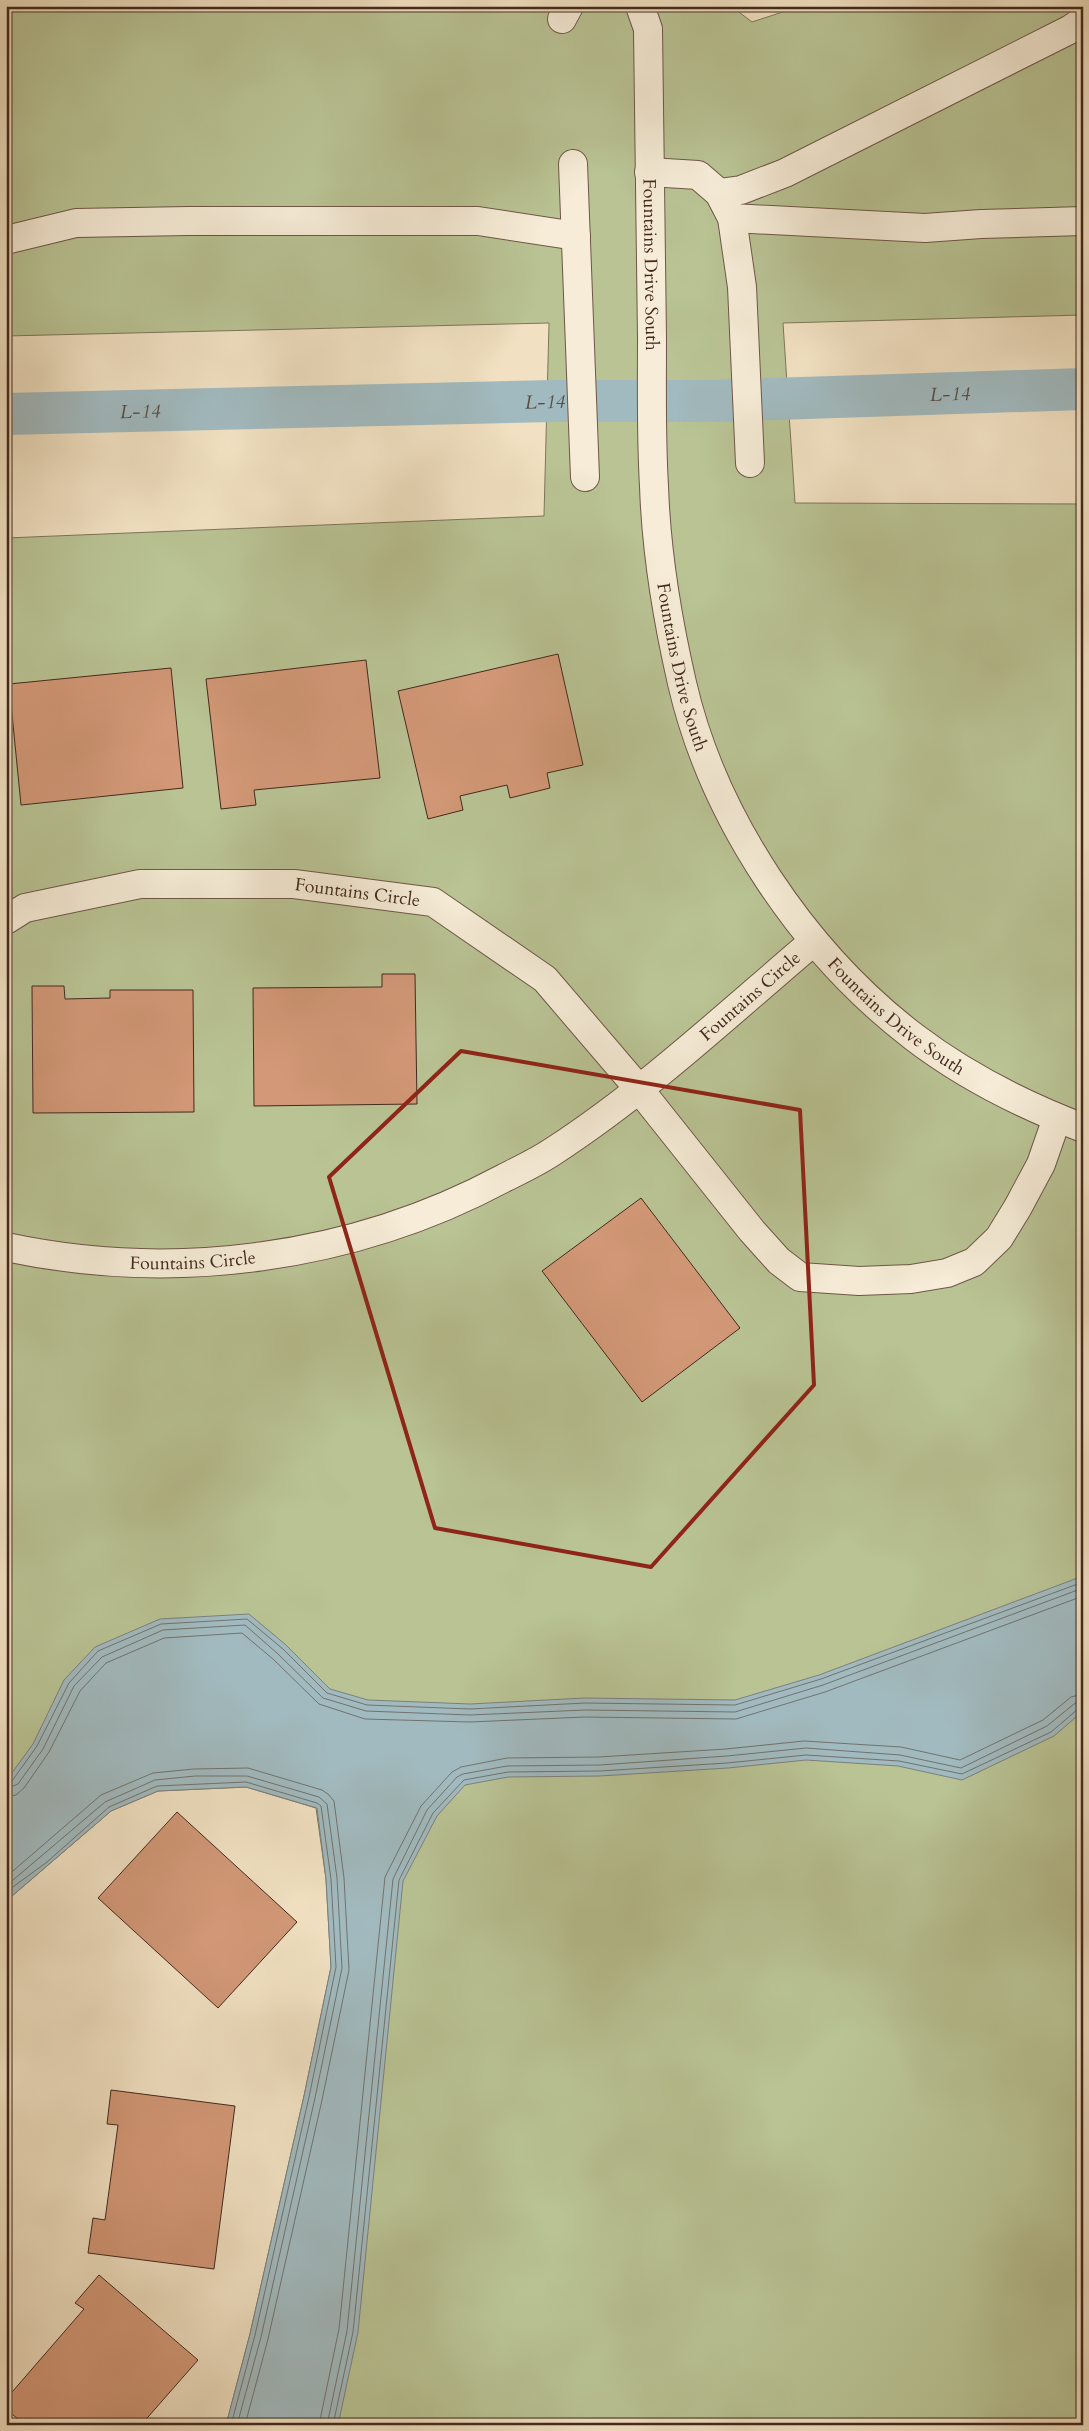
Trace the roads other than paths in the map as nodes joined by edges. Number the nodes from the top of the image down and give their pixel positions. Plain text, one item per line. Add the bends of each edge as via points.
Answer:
1 (649, 14) edge
2 (1083, 21) edge
3 (573, 164) dead end
4 (649, 172) junction
5 (719, 193) junction
6 (732, 218) junction
7 (1083, 221) edge
8 (576, 236) junction
9 (6, 240) edge
10 (750, 463) dead end
11 (585, 477) dead end
12 (6, 920) edge
13 (814, 941) junction
14 (639, 1089) junction
15 (1057, 1118) junction
16 (1083, 1128) edge
17 (6, 1247) edge

1 - 4 street, Fountains Drive South
2 - 5 street via 784,173 741,190
3 - 8 street
4 - 5 street via 698,175
4 - 13 street, Fountains Drive South via 654,488 666,598 682,684 698,740 720,794 763,872
5 - 6 street
6 - 7 street via 925,228
6 - 10 street via 742,287
8 - 9 street via 468,220 158,221 76,222
8 - 11 street
12 - 14 street, Fountains Circle via 25,908 140,884 294,884 433,902 545,979
13 - 14 street, Fountains Circle
13 - 15 street, Fountains Drive South via 848,978 914,1037 987,1085
14 - 15 street via 779,1261 800,1277 824,1280 911,1279 947,1273 974,1262 999,1238 1018,1207 1041,1164
14 - 17 street, Fountains Circle via 551,1153 468,1198 411,1221 320,1246 196,1264 102,1262
15 - 16 street, Fountains Drive South

